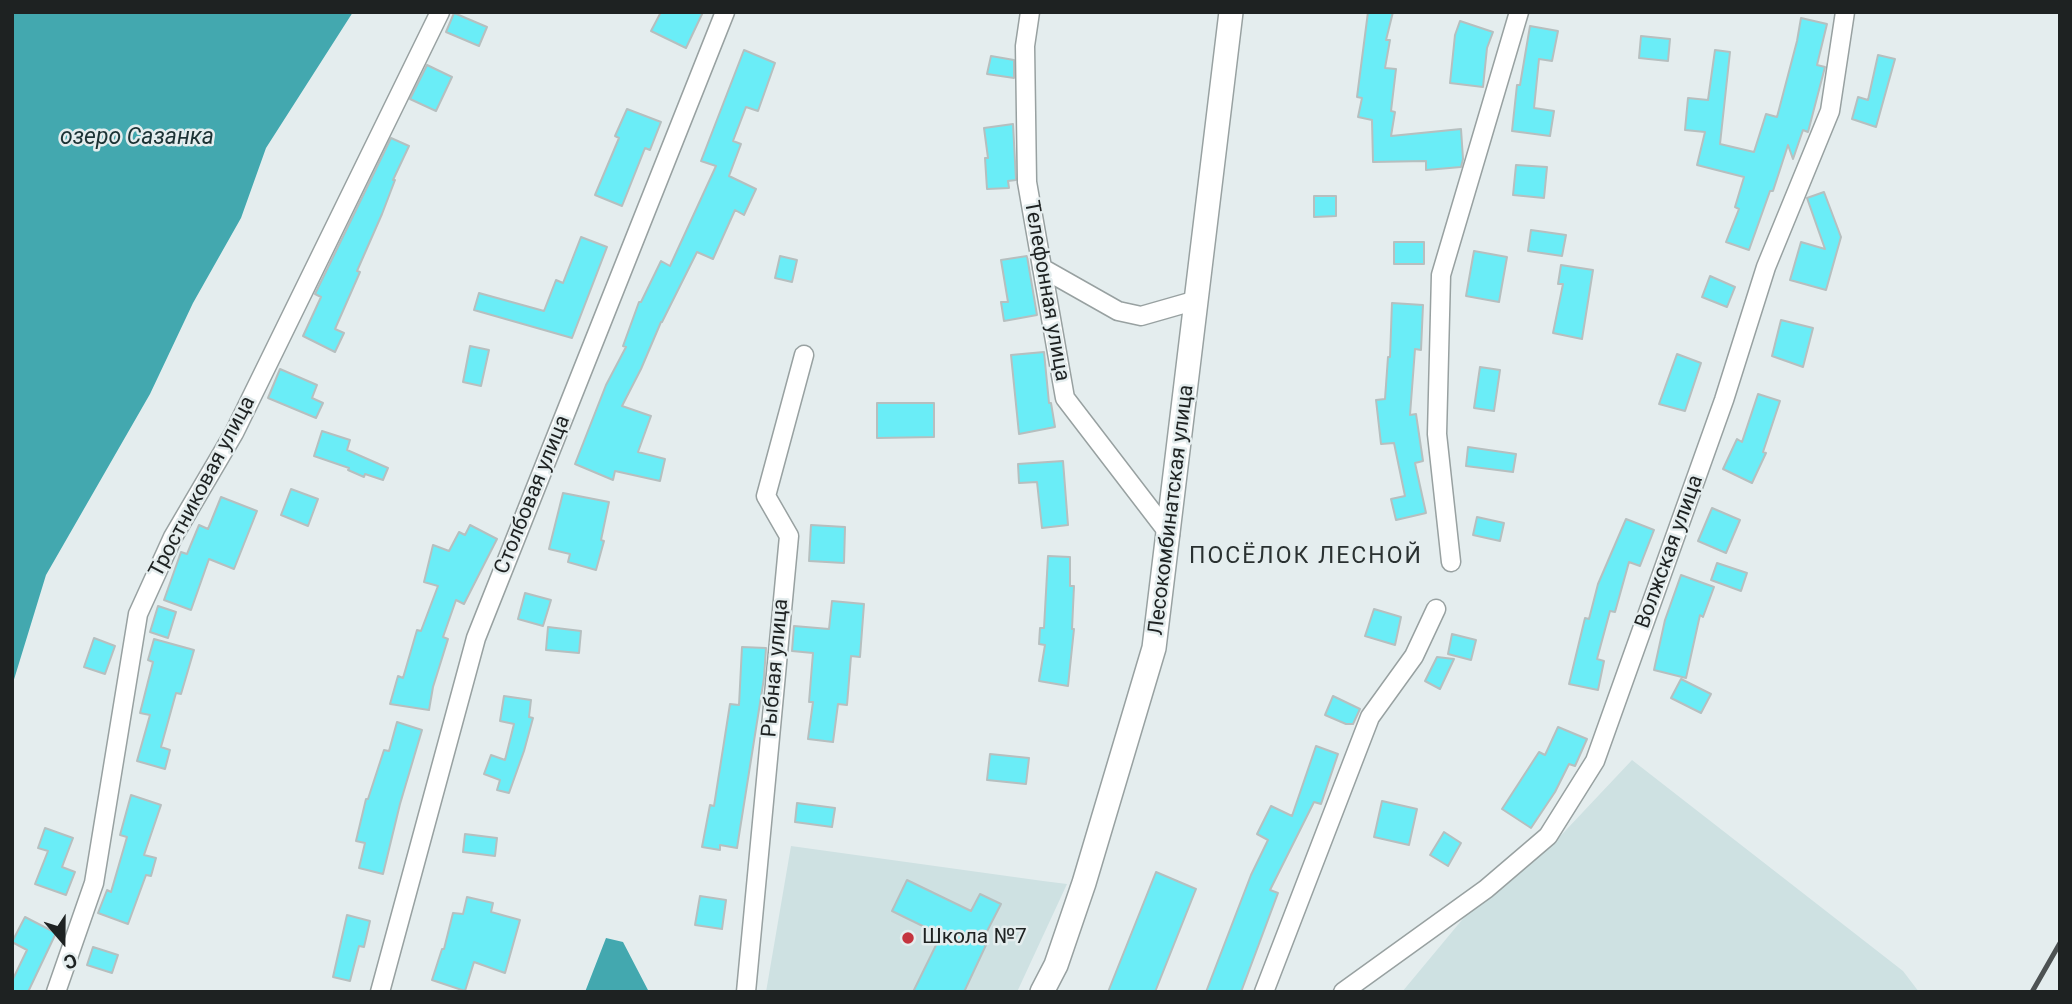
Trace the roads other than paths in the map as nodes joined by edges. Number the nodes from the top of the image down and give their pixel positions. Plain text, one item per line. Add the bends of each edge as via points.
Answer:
1 (440, 12) edge
2 (725, 12) edge
3 (1030, 12) edge
4 (1231, 12) edge
5 (1519, 12) edge
6 (1845, 12) edge
7 (1042, 268) junction
8 (1197, 300) junction
9 (804, 355) dead end
10 (1170, 535) junction
11 (1451, 562) dead end
12 (1436, 609) dead end
13 (56, 992) edge
14 (380, 992) edge
15 (746, 992) edge
16 (1042, 992) edge
17 (1264, 992) edge
18 (1343, 992) edge

1 - 13 street, Тростниковая улица via 234,433 173,537 138,614 93,883
2 - 14 street, Столбовая улица via 476,638
3 - 7 street, Телефонная улица via 1027,182
4 - 8 street, Лесокомбинатская улица
5 - 11 street via 1441,275 1437,434
6 - 18 street, Волжская улица via 1830,111 1766,267 1724,400 1595,761 1548,836 1486,889
7 - 8 street via 1118,311 1141,316
7 - 10 street, Телефонная улица via 1065,398
8 - 10 street, Лесокомбинатская улица
9 - 15 street, Рыбная улица via 766,496 789,536
10 - 16 street, Лесокомбинатская улица via 1154,648 1084,883
12 - 17 street via 1414,656 1370,717

